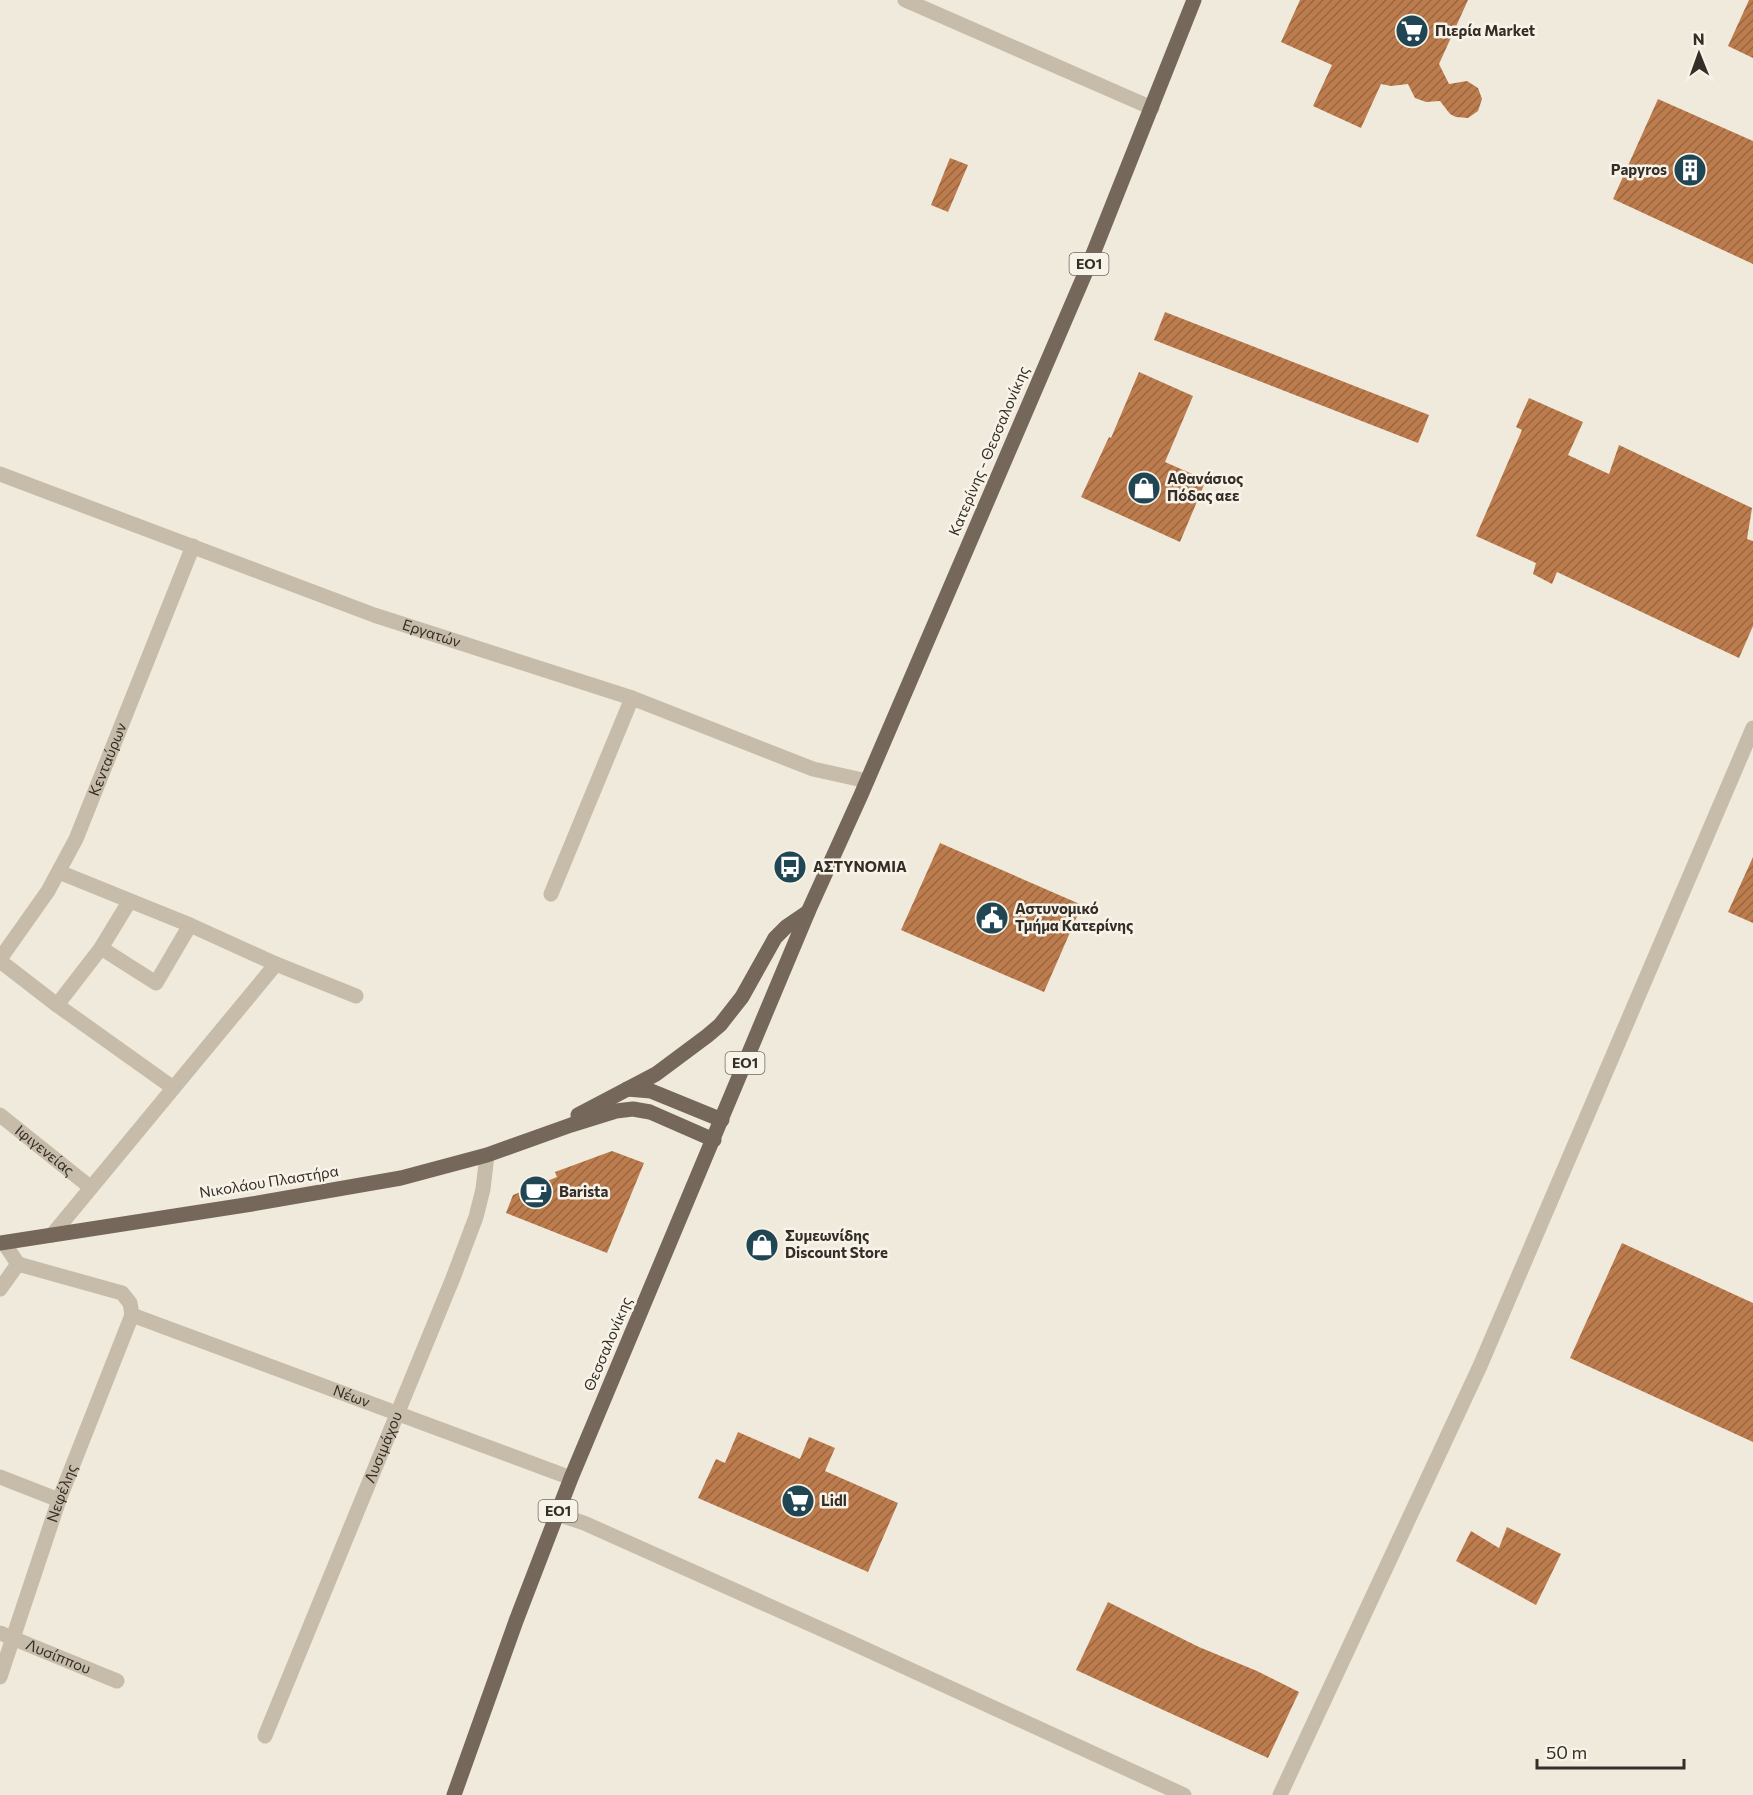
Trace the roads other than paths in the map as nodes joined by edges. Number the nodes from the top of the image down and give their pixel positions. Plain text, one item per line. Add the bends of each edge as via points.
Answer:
1 (905, 0) edge
2 (1194, 0) edge
3 (1152, 108) junction
4 (0, 474) edge
5 (193, 546) junction
6 (632, 698) junction
7 (1753, 728) edge
8 (867, 781) junction
9 (59, 872) junction
10 (551, 894) dead end
11 (129, 902) junction
12 (808, 912) junction
13 (190, 925) junction
14 (101, 948) junction
15 (0, 960) edge
16 (276, 964) junction
17 (356, 996) dead end
18 (57, 1005) junction
19 (172, 1087) junction
20 (627, 1089) junction
21 (0, 1115) edge
22 (722, 1120) junction
23 (538, 1136) junction
24 (714, 1140) junction
25 (488, 1155) junction
26 (90, 1187) junction
27 (52, 1235) junction
28 (2, 1243) edge
29 (18, 1264) junction
30 (0, 1289) edge
31 (132, 1315) junction
32 (398, 1413) junction
33 (0, 1477) edge
34 (571, 1478) junction
35 (59, 1500) junction
36 (557, 1514) junction
37 (7, 1636) edge
38 (0, 1677) edge
39 (117, 1681) dead end
40 (265, 1736) dead end
41 (454, 1795) edge
42 (1184, 1795) edge
43 (1280, 1795) edge

1 - 3 street
2 - 3 main road, Κατερίνης - Θεσσαλονίκης / ΕΟ1
3 - 8 main road, Κατερίνης - Θεσσαλονίκης / ΕΟ1
4 - 5 street, Εργατών
5 - 6 street, Εργατών via 374,615
5 - 9 street, Κενταύρων via 76,839
6 - 8 street, Εργατών via 813,769
6 - 10 street
7 - 43 street via 1480,1366
8 - 12 main road, Κατερίνης - Θεσσαλονίκης / ΕΟ1
9 - 11 street
9 - 15 street, Κενταύρων
11 - 13 street
11 - 14 street
12 - 20 main road, Νικολάου Πλαστήρα via 775,938 742,997 720,1025 677,1060
12 - 22 main road, Θεσσαλονίκης / ΕΟ1
13 - 14 street via 156,983
13 - 16 street
14 - 18 street
15 - 18 street
16 - 17 street
16 - 19 street
18 - 19 street
19 - 26 street
20 - 22 main road via 651,1091
20 - 23 main road, Νικολάου Πλαστήρα
21 - 26 street, Ιφιγενείας
22 - 24 main road, Θεσσαλονίκης / ΕΟ1
23 - 24 main road, Νικολάου Πλαστήρα via 606,1113 643,1110
23 - 25 main road, Νικολάου Πλαστήρα
24 - 34 main road, Θεσσαλονίκης / ΕΟ1
25 - 27 main road, Νικολάου Πλαστήρα via 401,1178
25 - 32 street, Λυσιμάχου via 476,1217
26 - 27 street
27 - 28 main road, Νικολάου Πλαστήρα
28 - 29 street
29 - 30 street
29 - 31 street via 122,1293 130,1303
31 - 32 street, Νέων
31 - 35 street, Νεφέλης
32 - 34 street, Νέων
32 - 40 street, Λυσιμάχου
33 - 35 street
34 - 36 main road, Θεσσαλονίκης / ΕΟ1
35 - 37 street, Νεφέλης
36 - 41 main road, Θεσσαλονίκης / ΕΟ1
36 - 42 street via 828,1632
37 - 38 street, Νεφέλης
37 - 39 street, Λυσίππου

